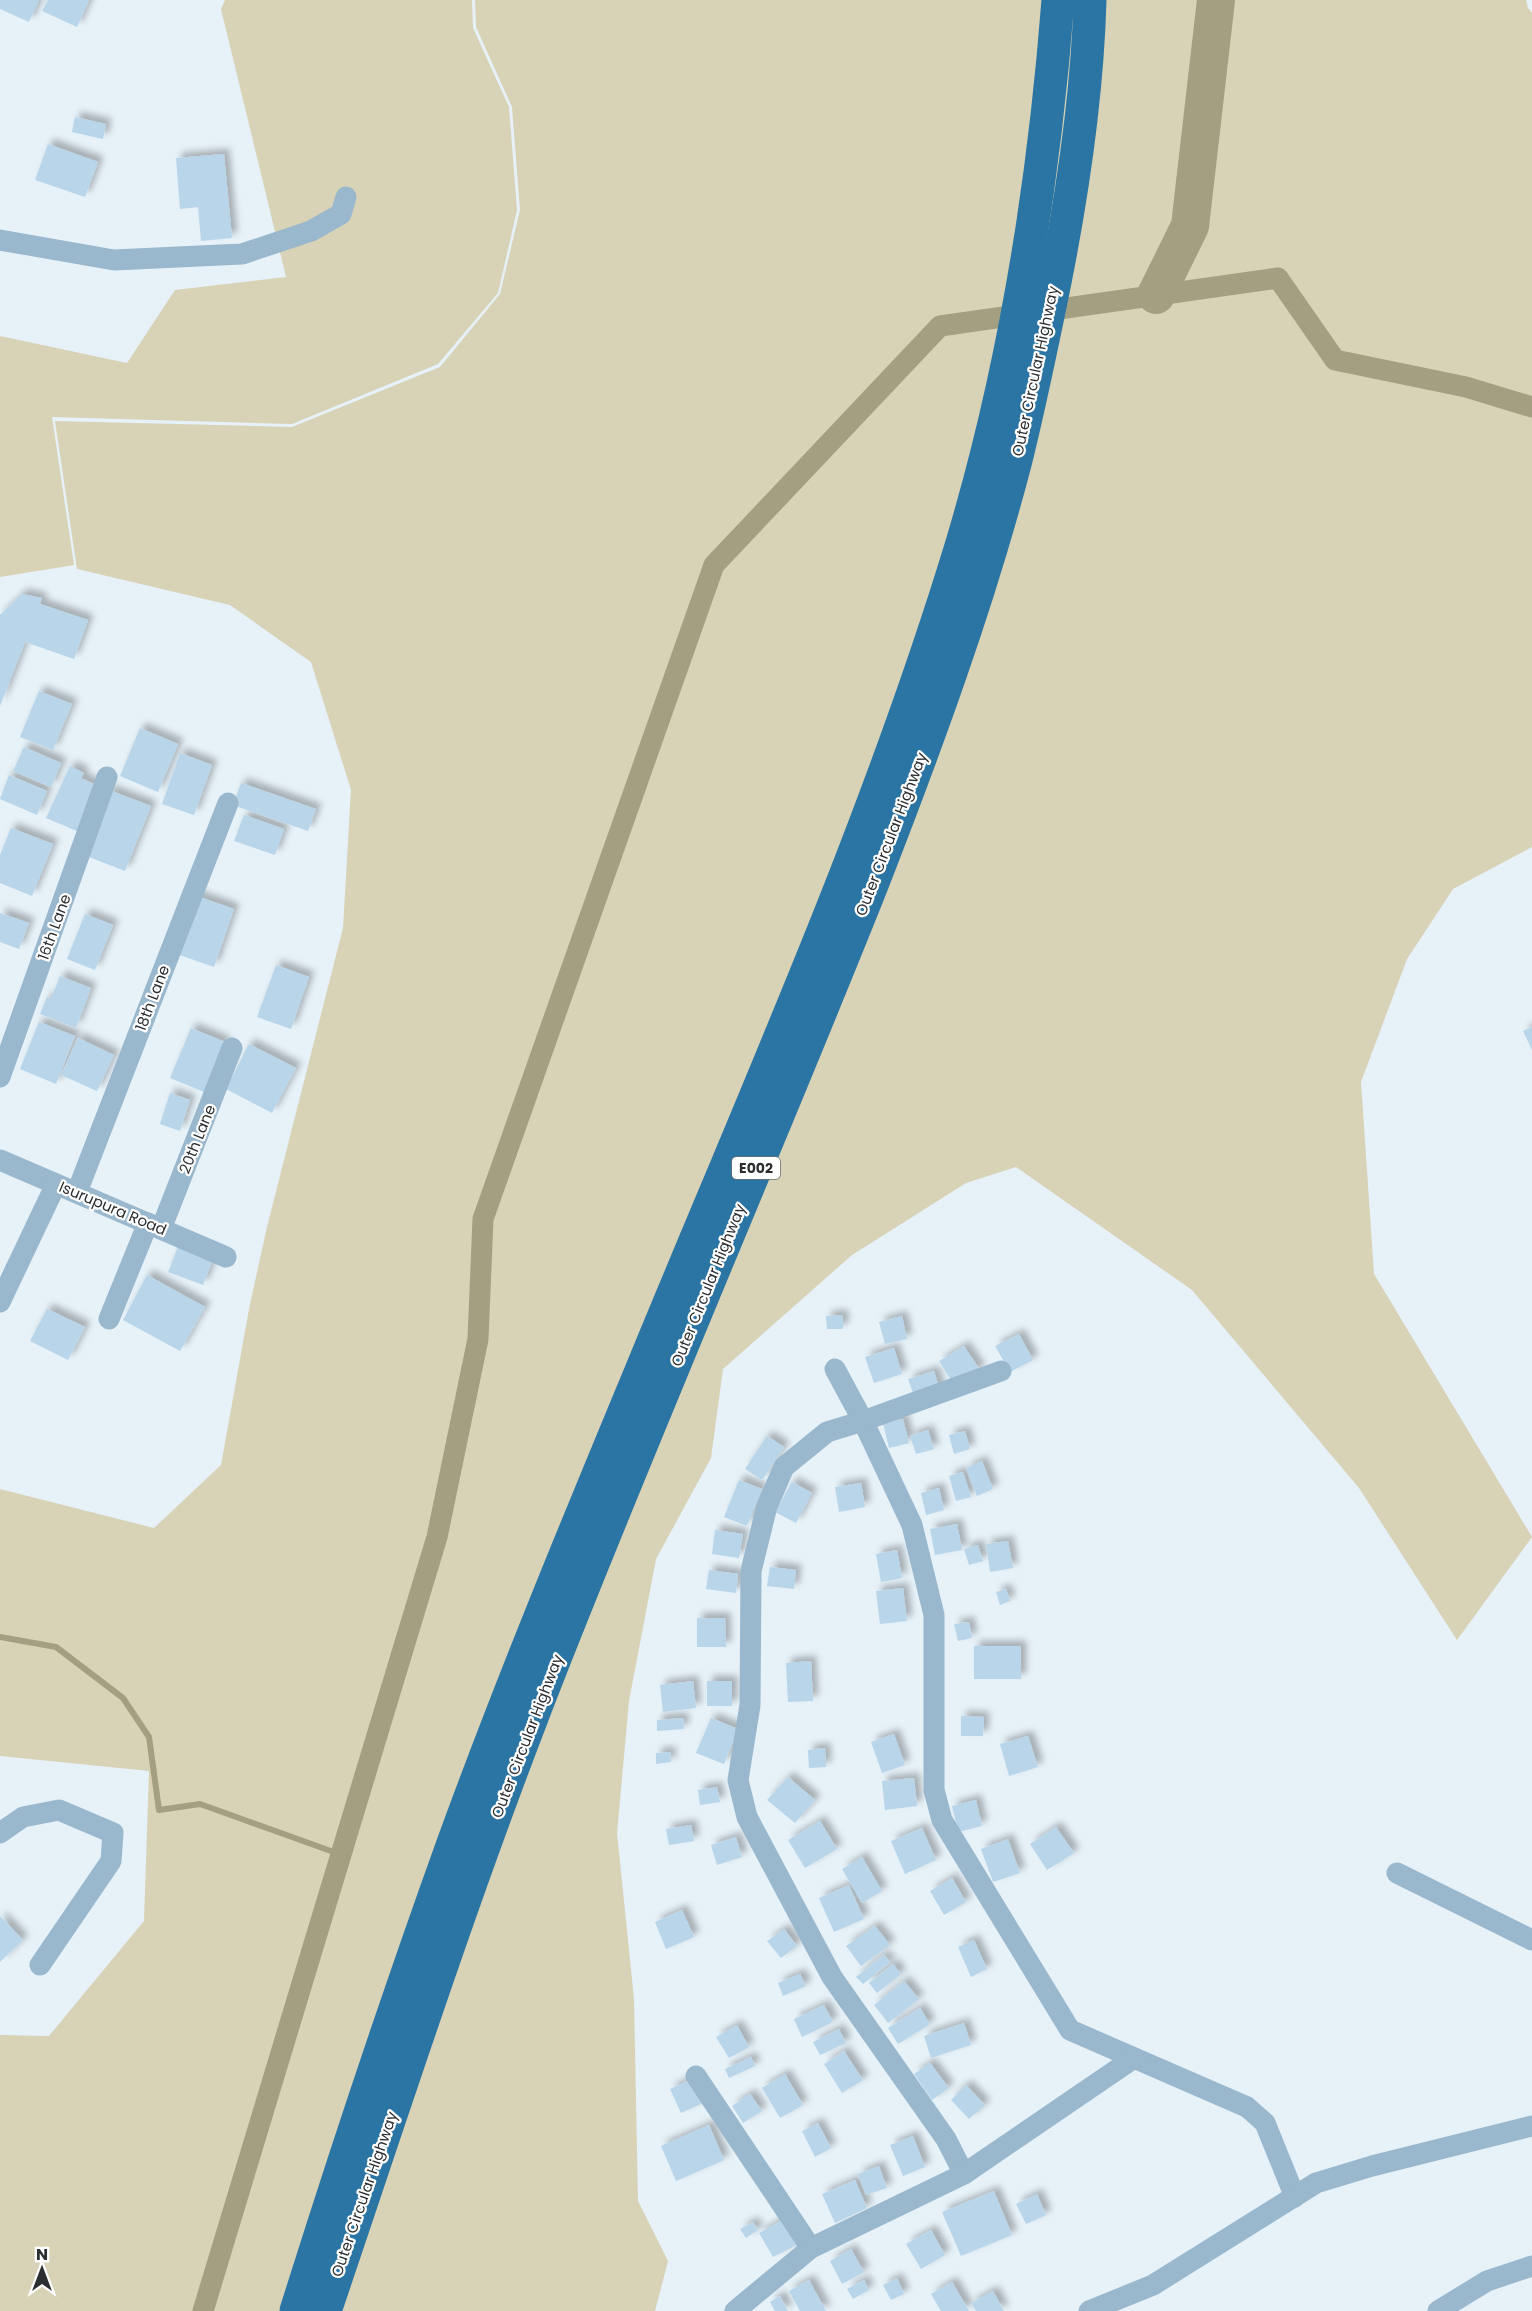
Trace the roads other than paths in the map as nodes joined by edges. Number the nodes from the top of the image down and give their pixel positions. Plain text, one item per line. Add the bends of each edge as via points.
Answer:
1 (1059, 0) edge
2 (1090, 0) edge
3 (346, 197) dead end
4 (0, 240) edge
5 (107, 777) dead end
6 (228, 803) dead end
7 (232, 1048) dead end
8 (0, 1077) edge
9 (0, 1160) edge
10 (56, 1184) junction
11 (77, 1192) junction
12 (154, 1226) junction
13 (226, 1257) dead end
14 (0, 1302) edge
15 (109, 1319) dead end
16 (835, 1369) dead end
17 (1001, 1371) dead end
18 (863, 1421) junction
19 (0, 1833) edge
20 (1397, 1874) dead end
21 (1532, 1940) edge
22 (40, 1965) dead end
23 (1134, 2058) junction
24 (696, 2076) dead end
25 (1532, 2126) edge
26 (964, 2174) junction
27 (1295, 2197) junction
28 (811, 2248) junction
29 (1532, 2266) edge
30 (296, 2311) edge
31 (325, 2311) edge
32 (735, 2311) edge
33 (1089, 2311) edge
34 (1438, 2311) edge

1 - 30 highway, Outer Circular Highway / E002 via 1047,129 1031,240 1001,391 963,540 892,751 827,917 504,1710 445,1867
2 - 31 highway, Outer Circular Highway / E002 via 1089,52 1074,173 1051,300 1015,464 958,650 919,765 844,954 531,1719 430,1998
3 - 4 street via 341,214 311,231 242,254 114,260
5 - 8 street, 16th Lane
6 - 11 street, 18th Lane
7 - 12 street, 20th Lane
9 - 10 street, Isurupura Road
10 - 11 street, Isurupura Road
10 - 14 street
11 - 12 street, Isurupura Road
12 - 13 street, Isurupura Road
12 - 15 street, 20th Lane
16 - 18 street
17 - 18 street
18 - 23 street via 912,1525 934,1615 933,1790 942,1820 1070,2030
18 - 26 street via 827,1432 784,1467 767,1506 751,1571 750,1705 738,1780 747,1817 832,1977 946,2139
19 - 22 street via 23,1817 58,1810 113,1833 111,1862
20 - 21 street
23 - 26 street
23 - 27 street via 1247,2107 1265,2123
24 - 28 street
25 - 27 street via 1372,2166 1316,2184
26 - 28 street
27 - 33 street via 1153,2284
28 - 32 street
29 - 34 street via 1487,2281

